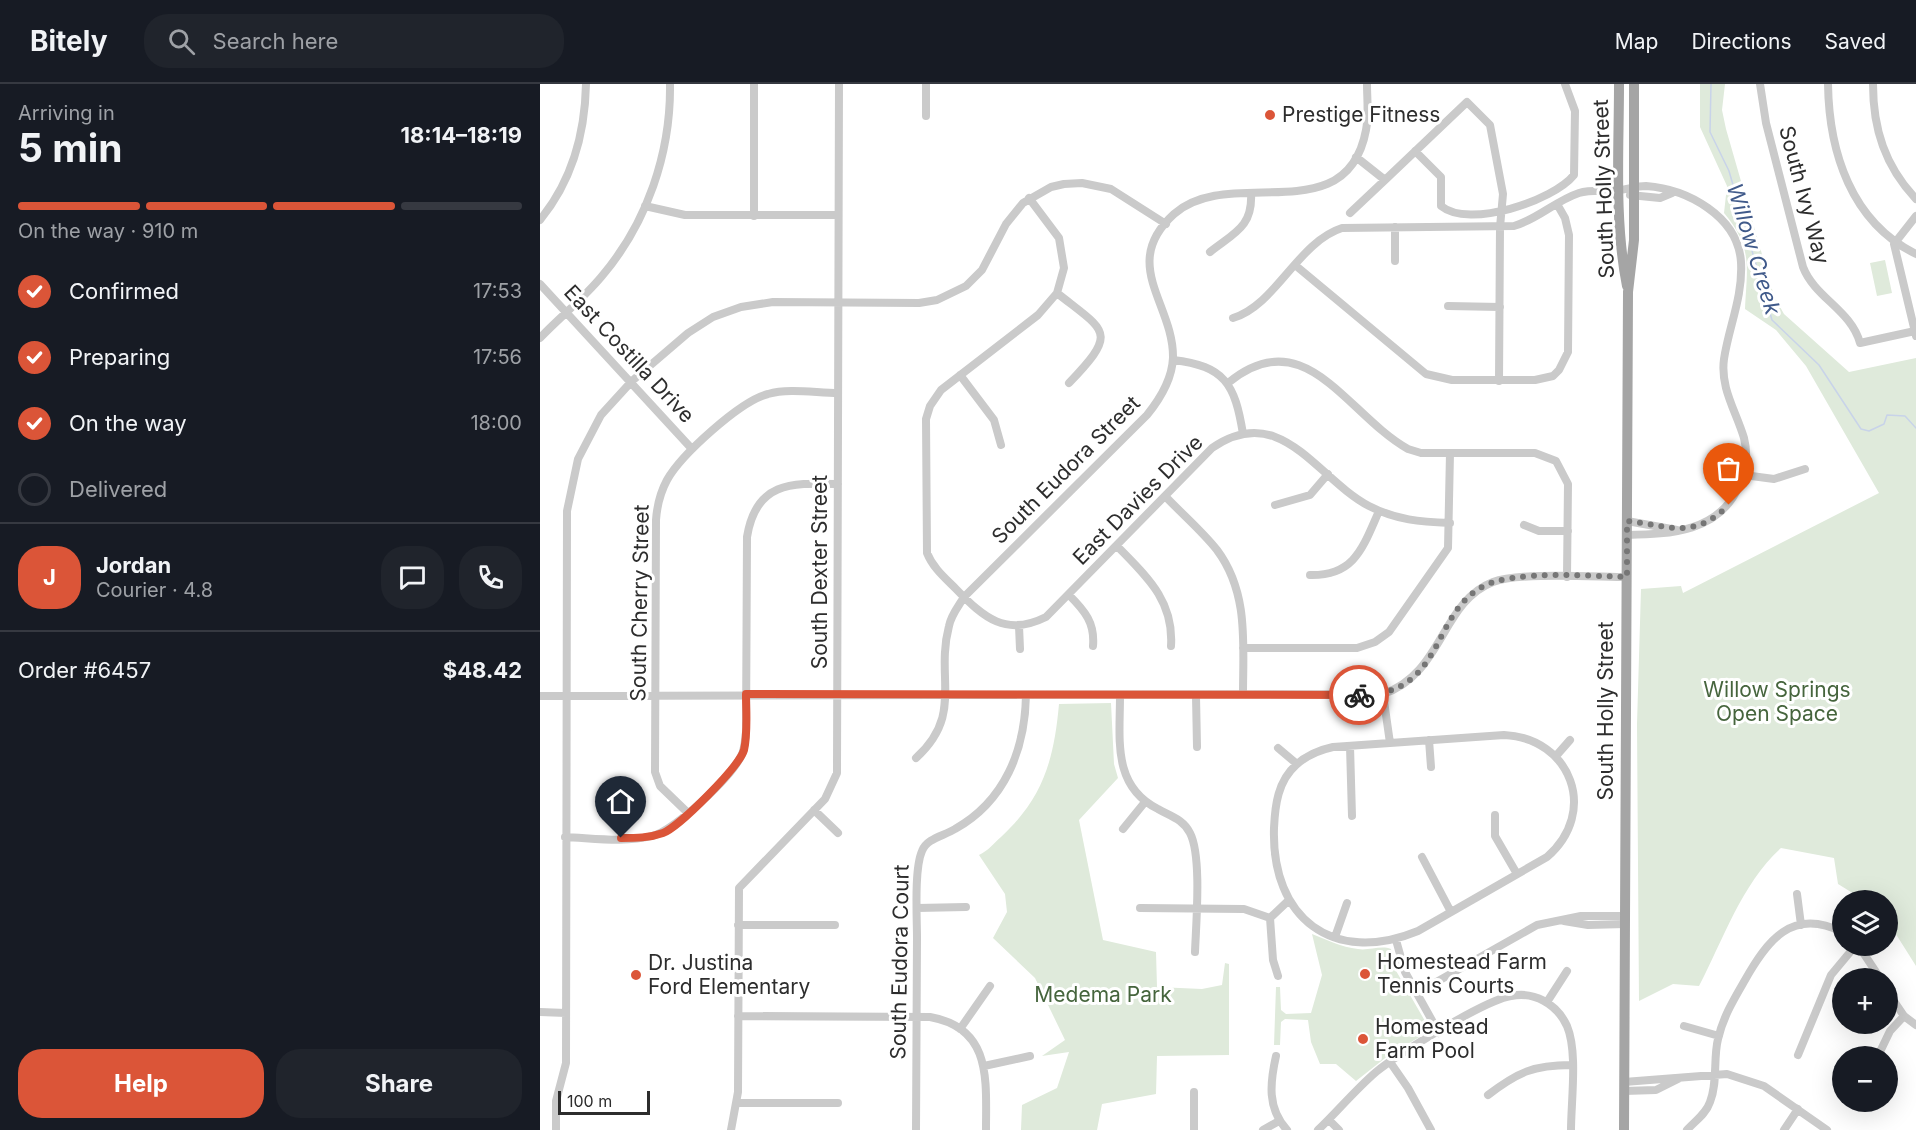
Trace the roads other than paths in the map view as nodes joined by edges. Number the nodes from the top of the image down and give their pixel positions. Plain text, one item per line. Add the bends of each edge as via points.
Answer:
1 (586, 84) edge
2 (670, 84) edge
3 (754, 84) edge
4 (839, 84) edge
5 (926, 84) edge
6 (1367, 84) edge
7 (1565, 84) edge
8 (1619, 84) edge
9 (1634, 84) edge
10 (1760, 84) edge
11 (1828, 84) edge
12 (1873, 84) edge
13 (926, 116) dead end
14 (1415, 151) junction
15 (1356, 157) junction
16 (1385, 180) junction
17 (1619, 190) junction
18 (1634, 192) junction
19 (1251, 193) junction
20 (1029, 198) junction
21 (1916, 199) edge
22 (1557, 204) junction
23 (645, 206) junction
24 (1350, 213) dead end
25 (1502, 213) junction
26 (838, 215) junction
27 (754, 216) junction
28 (1916, 216) edge
29 (540, 220) edge
30 (1166, 224) junction
31 (1395, 227) junction
32 (1500, 227) junction
33 (1894, 244) junction
34 (1210, 252) dead end
35 (1916, 254) edge
36 (1395, 261) dead end
37 (1295, 265) junction
38 (540, 284) edge
39 (1628, 292) junction
40 (1057, 293) junction
41 (838, 302) junction
42 (1448, 306) dead end
43 (1500, 307) junction
44 (567, 312) junction
45 (1233, 318) dead end
46 (1915, 334) edge
47 (540, 338) edge
48 (1173, 360) junction
49 (960, 375) junction
50 (632, 381) junction
51 (1499, 381) junction
52 (1069, 382) dead end
53 (1228, 383) junction
54 (838, 393) junction
55 (1243, 434) junction
56 (1001, 445) dead end
57 (692, 448) junction
58 (1450, 453) junction
59 (1805, 469) dead end
60 (1328, 474) junction
61 (1744, 475) junction
62 (838, 484) junction
63 (1165, 496) junction
64 (1275, 505) dead end
65 (1379, 511) junction
66 (1627, 521) junction
67 (1450, 523) junction
68 (1524, 525) dead end
69 (1681, 530) junction
70 (1568, 531) junction
71 (1627, 535) junction
72 (1117, 546) junction
73 (1310, 575) dead end
74 (1567, 577) junction
75 (1627, 577) junction
76 (1069, 595) junction
77 (964, 597) junction
78 (1019, 626) junction
79 (1093, 646) dead end
80 (1172, 646) dead end
81 (1243, 648) junction
82 (1020, 649) dead end
83 (746, 694) junction
84 (1243, 694) junction
85 (1383, 694) junction
86 (656, 695) junction
87 (837, 695) junction
88 (1026, 695) junction
89 (540, 696) edge
90 (565, 696) junction
91 (945, 696) junction
92 (1120, 696) junction
93 (1196, 696) junction
94 (1429, 740) junction
95 (1570, 740) dead end
96 (1390, 743) junction
97 (1350, 746) junction
98 (1197, 747) dead end
99 (1278, 748) dead end
100 (1556, 756) junction
101 (916, 758) dead end
102 (1297, 764) junction
103 (1431, 767) dead end
104 (1145, 802) junction
105 (814, 810) junction
106 (688, 813) junction
107 (1494, 815) dead end
108 (1352, 816) dead end
109 (1124, 829) dead end
110 (838, 833) dead end
111 (565, 837) junction
112 (1422, 857) dead end
113 (1517, 874) junction
114 (1797, 894) dead end
115 (1288, 901) junction
116 (1347, 903) dead end
117 (966, 907) dead end
118 (916, 908) junction
119 (1140, 908) dead end
120 (1196, 910) junction
121 (1451, 912) junction
122 (1270, 918) junction
123 (1625, 920) junction
124 (738, 925) junction
125 (836, 925) dead end
126 (1801, 925) junction
127 (1832, 929) edge
128 (1335, 937) junction
129 (1396, 940) junction
130 (1195, 952) dead end
131 (1847, 956) edge
132 (1567, 971) dead end
133 (1278, 976) dead end
134 (990, 987) dead end
135 (1417, 993) junction
136 (1547, 1002) junction
137 (1898, 1007) edge
138 (540, 1012) edge
139 (566, 1013) junction
140 (738, 1016) junction
141 (1904, 1016) junction
142 (916, 1017) junction
143 (1684, 1026) dead end
144 (1916, 1026) edge
145 (960, 1029) junction
146 (1439, 1033) junction
147 (1719, 1036) junction
148 (1883, 1046) edge
149 (1798, 1055) dead end
150 (1030, 1056) dead end
151 (1276, 1056) dead end
152 (1390, 1062) junction
153 (1571, 1065) junction
154 (984, 1066) junction
155 (1714, 1074) junction
156 (1624, 1086) junction
157 (1194, 1092) dead end
158 (1488, 1095) dead end
159 (738, 1103) junction
160 (838, 1103) dead end
161 (1798, 1109) junction
162 (1329, 1120) junction
163 (1279, 1121) junction
164 (556, 1130) edge
165 (731, 1130) edge
166 (916, 1130) edge
167 (986, 1130) edge
168 (1194, 1130) edge
169 (1263, 1130) edge
170 (1287, 1130) edge
171 (1318, 1130) edge
172 (1339, 1130) edge
173 (1431, 1130) edge
174 (1571, 1130) edge
175 (1624, 1130) edge
176 (1687, 1130) edge
177 (1784, 1130) edge
178 (1827, 1130) edge

1 - 29 street via 583,125 575,155
2 - 23 street via 667,134
3 - 27 street
4 - 26 street, South Dexter Street
5 - 13 street
6 - 15 street via 1366,129
7 - 25 street via 1575,111 1574,175 1560,187
8 - 17 main road, South Holly Street
9 - 18 main road, South Holly Street
10 - 46 street, South Ivy Way via 1766,123 1811,285 1849,320 1860,343
11 - 33 street via 1830,133 1844,176 1865,210
12 - 21 street via 1882,147
14 - 16 street
14 - 25 street via 1441,177 1441,206 1448,212
14 - 25 street via 1467,102 1490,125 1499,158
15 - 16 street
15 - 19 street via 1340,175 1314,189
16 - 24 street
17 - 18 street
17 - 22 street via 1579,193
17 - 39 main road, South Holly Street via 1621,251
18 - 39 main road, South Holly Street via 1633,267
18 - 61 street via 1660,198 1672,193 1699,202 1730,230 1739,251 1740,290 1723,375 1743,437
19 - 30 street via 1197,200
19 - 34 street via 1252,209 1247,222
20 - 30 street via 1064,184 1094,184 1119,193
20 - 40 street via 1059,238 1064,268
20 - 41 street via 1006,224 982,270 954,293 919,303
22 - 32 street via 1524,223
22 - 51 street via 1569,235 1568,352 1553,376
23 - 27 street via 676,214
23 - 44 street via 610,266
25 - 32 street
26 - 27 street
26 - 41 street, South Dexter Street
28 - 33 street
30 - 48 street, South Eudora Street via 1153,245 1150,275 1170,334
31 - 32 street
31 - 36 street
31 - 37 street via 1336,230
32 - 43 street
33 - 35 street
33 - 46 street
37 - 45 street via 1250,310
37 - 51 street via 1426,374 1441,380
38 - 44 street, East Costilla Drive
39 - 66 main road, South Holly Street
40 - 49 street via 1038,315
40 - 52 street via 1092,319 1100,333 1095,356
41 - 50 street via 760,303 725,312 688,333
41 - 54 street, South Dexter Street
42 - 43 street
43 - 51 street
44 - 47 street
44 - 50 street, East Costilla Drive
48 - 53 street via 1202,364
48 - 77 street, South Eudora Street via 1166,387 1147,415
49 - 56 street via 994,420
49 - 77 street via 938,394 926,419 925,546 932,564
50 - 57 street, East Costilla Drive
50 - 90 street via 596,424 578,459 571,484 567,519
53 - 55 street via 1238,405
53 - 58 street via 1244,369 1258,364 1300,365 1316,373 1402,446 1421,453
54 - 57 street, South Cherry Street via 777,392 760,396 747,402
54 - 62 street, South Dexter Street
55 - 60 street, East Davies Drive via 1274,436 1290,443
55 - 63 street, East Davies Drive via 1212,448
57 - 86 street, South Cherry Street via 666,481 657,511
58 - 67 street
58 - 70 street via 1535,453 1556,461 1568,484
59 - 61 street via 1774,479
60 - 64 street via 1310,495
60 - 65 street, East Davies Drive
61 - 69 street via 1735,496 1716,517 1701,526
62 - 83 street via 781,487 759,504 749,522
62 - 87 street, South Dexter Street
63 - 72 street, East Davies Drive
63 - 81 street via 1208,539 1229,569 1241,604
65 - 67 street, East Davies Drive via 1404,520
65 - 73 street via 1351,563 1331,574
66 - 69 street
66 - 71 main road, South Holly Street
67 - 81 street via 1444,555 1382,638 1357,648
68 - 70 street via 1539,531
69 - 71 street
70 - 74 street
71 - 75 main road, South Holly Street
72 - 76 street, East Davies Drive
72 - 80 street via 1161,595 1172,624
74 - 75 street
74 - 85 street via 1511,578 1482,587 1460,609 1415,676
75 - 123 main road, South Holly Street
76 - 78 street, East Davies Drive via 1046,617
76 - 79 street via 1088,616
77 - 78 street via 979,613
77 - 91 street, South Eudora Street via 947,634
78 - 82 street
81 - 84 street
83 - 86 street
83 - 87 street
83 - 106 street via 743,753 734,768
84 - 85 street
84 - 93 street
85 - 96 street
86 - 90 street
86 - 106 street, South Cherry Street via 657,781
87 - 91 street
87 - 105 street, South Dexter Street via 837,773 830,792
88 - 91 street
88 - 92 street
88 - 118 street, South Eudora Court via 1018,756 1002,785 972,818 922,849
89 - 90 street
90 - 111 street
91 - 101 street, South Eudora Street via 939,731
92 - 93 street
92 - 104 street via 1121,763 1130,785
93 - 98 street
94 - 96 street
94 - 100 street via 1517,735 1533,740
94 - 103 street
95 - 100 street
96 - 97 street
97 - 102 street via 1313,753
97 - 108 street
99 - 102 street
100 - 113 street via 1571,783 1572,819 1554,851
102 - 115 street via 1281,787 1275,808 1275,862
104 - 109 street
104 - 120 street via 1179,819 1191,834
105 - 110 street
105 - 124 street, South Dexter Street via 742,882
106 - 111 street via 670,830 650,837
107 - 113 street via 1495,836
111 - 139 street
112 - 121 street
113 - 121 street
114 - 126 street
115 - 122 street
115 - 128 street via 1312,926
116 - 128 street
117 - 118 street
118 - 142 street, South Eudora Court
119 - 120 street
120 - 122 street via 1244,909
120 - 130 street
121 - 129 street
122 - 133 street
123 - 135 street via 1581,916 1529,929
123 - 156 main road, South Holly Street
124 - 125 street
124 - 140 street, South Dexter Street
126 - 127 street
126 - 147 street via 1780,933 1766,945 1732,1002
128 - 129 street via 1362,944
129 - 135 street via 1405,972
131 - 149 street via 1831,975
132 - 136 street
134 - 145 street
135 - 146 street
136 - 146 street via 1523,995 1503,998
136 - 153 street via 1566,1023 1571,1039
137 - 141 street
138 - 139 street
139 - 164 street via 565,1071 556,1101
140 - 142 street
140 - 159 street, South Dexter Street
141 - 144 street
141 - 148 street
142 - 145 street via 943,1019
142 - 166 street, South Eudora Court
143 - 147 street
145 - 154 street via 976,1045
146 - 152 street
147 - 155 street
150 - 154 street
151 - 163 street via 1270,1092
152 - 162 street
152 - 173 street
153 - 158 street via 1528,1070
153 - 174 street
154 - 167 street
155 - 156 street
155 - 161 street via 1755,1082
155 - 176 street via 1710,1104
156 - 175 main road, South Holly Street
157 - 168 street
159 - 160 street
159 - 165 street, South Dexter Street
161 - 177 street
161 - 178 street
162 - 171 street
162 - 172 street
163 - 169 street
163 - 170 street

